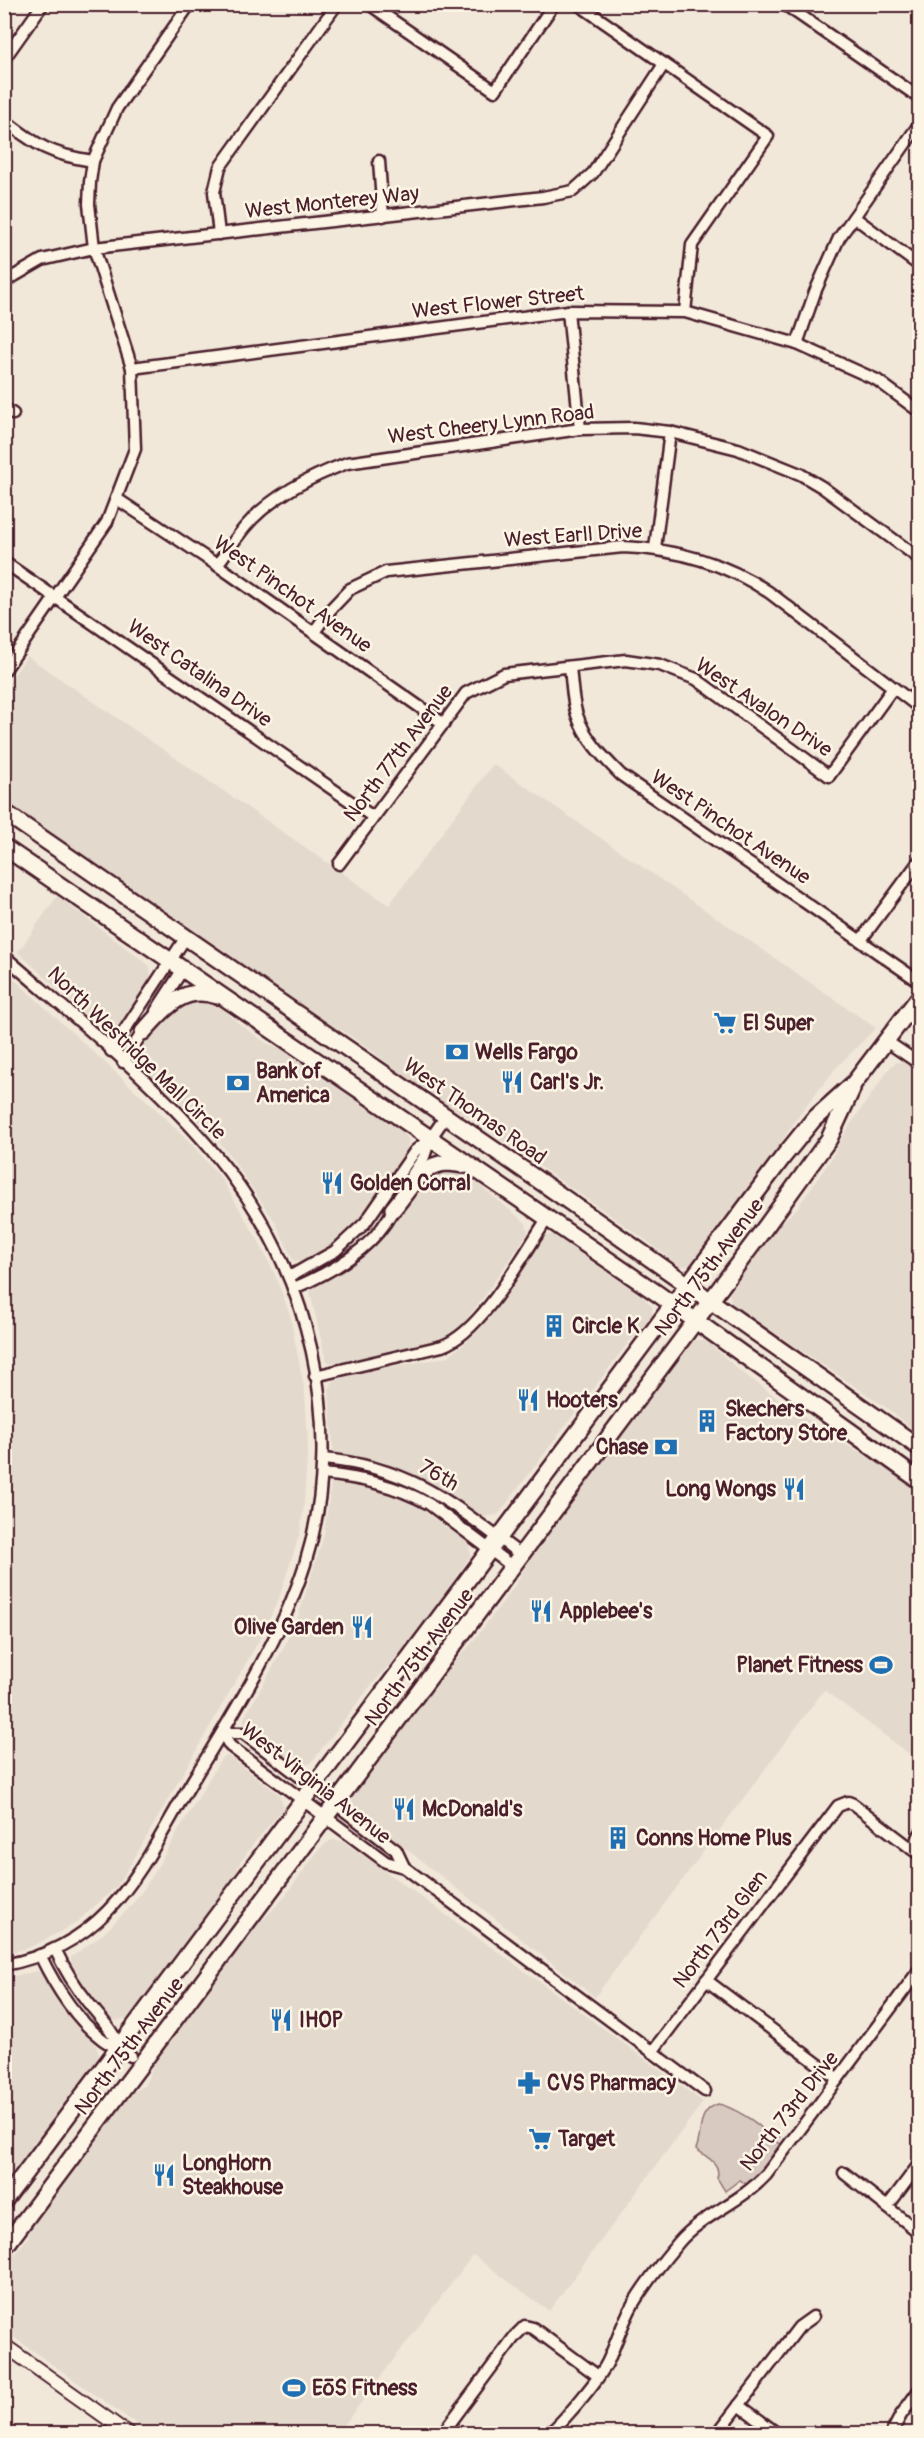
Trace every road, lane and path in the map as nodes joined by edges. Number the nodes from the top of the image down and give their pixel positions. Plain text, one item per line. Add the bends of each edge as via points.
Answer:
1 (43, 4) edge
2 (190, 4) edge
3 (338, 4) edge
4 (369, 4) edge
5 (554, 4) edge
6 (578, 4) edge
7 (784, 4) edge
8 (4, 59) edge
9 (664, 64) junction
10 (920, 98) edge
11 (4, 120) edge
12 (920, 123) edge
13 (93, 161) junction
14 (379, 161) dead end
15 (383, 216) junction
16 (855, 217) junction
17 (219, 234) junction
18 (94, 248) junction
19 (920, 266) edge
20 (4, 282) edge
21 (568, 311) junction
22 (685, 312) junction
23 (796, 344) junction
24 (132, 368) junction
25 (920, 412) edge
26 (580, 429) junction
27 (670, 432) junction
28 (117, 499) junction
29 (655, 549) junction
30 (920, 559) edge
31 (4, 562) edge
32 (217, 565) junction
33 (56, 597) junction
34 (314, 632) junction
35 (570, 668) junction
36 (4, 671) edge
37 (893, 688) junction
38 (920, 708) edge
39 (444, 724) junction
40 (4, 812) edge
41 (373, 817) junction
42 (4, 847) edge
43 (920, 860) edge
44 (339, 864) dead end
45 (861, 940) junction
46 (193, 941) junction
47 (4, 956) edge
48 (177, 965) junction
49 (920, 982) edge
50 (920, 996) edge
51 (226, 999) junction
52 (143, 1032) junction
53 (886, 1041) junction
54 (111, 1051) junction
55 (123, 1062) junction
56 (920, 1064) edge
57 (854, 1083) junction
58 (446, 1116) junction
59 (430, 1139) junction
60 (468, 1165) junction
61 (393, 1209) junction
62 (547, 1219) junction
63 (289, 1277) junction
64 (688, 1285) junction
65 (294, 1288) junction
66 (711, 1301) junction
67 (673, 1305) junction
68 (695, 1321) junction
69 (315, 1376) junction
70 (920, 1448) edge
71 (323, 1459) junction
72 (323, 1474) junction
73 (920, 1481) edge
74 (495, 1544) junction
75 (517, 1561) junction
76 (222, 1733) junction
77 (313, 1787) junction
78 (303, 1801) junction
79 (335, 1804) junction
80 (325, 1817) junction
81 (920, 1834) edge
82 (917, 1849) edge
83 (405, 1867) junction
84 (55, 1949) junction
85 (40, 1954) junction
86 (4, 1965) edge
87 (920, 1969) edge
88 (706, 1980) junction
89 (125, 2051) junction
90 (652, 2052) junction
91 (838, 2079) junction
92 (705, 2091) dead end
93 (920, 2163) edge
94 (844, 2173) dead end
95 (4, 2201) edge
96 (887, 2207) junction
97 (920, 2233) edge
98 (4, 2248) edge
99 (813, 2317) dead end
100 (4, 2345) edge
101 (598, 2376) junction
102 (920, 2389) edge
103 (739, 2405) junction
104 (129, 2433) edge
105 (442, 2433) edge
106 (549, 2433) edge
107 (717, 2433) edge
108 (778, 2433) edge
109 (891, 2433) edge

1 - 8 street
2 - 13 street via 117,108
3 - 17 street via 220,167 214,192
4 - 5 street via 495,91
6 - 9 street
7 - 10 street
9 - 15 street, West Monterey Way via 593,173 573,191 543,198
9 - 22 street via 768,136 692,245
11 - 13 street via 30,140 63,156
12 - 16 street
13 - 18 street via 89,204
14 - 15 street
15 - 17 street, West Monterey Way
16 - 19 street
16 - 23 street via 834,249
17 - 18 street, West Monterey Way
18 - 20 street, West Monterey Way via 42,260
18 - 24 street
21 - 22 street, West Flower Street
21 - 24 street, West Flower Street
21 - 26 street
22 - 23 street, West Flower Street
23 - 25 street, West Flower Street via 877,380
24 - 28 street via 135,449
26 - 27 street, West Cheery Lynn Road
26 - 32 street, West Cheery Lynn Road via 347,463 311,477 284,494 245,526
27 - 29 street
27 - 30 street, West Cheery Lynn Road via 738,449 800,474
28 - 32 street, West Pinchot Avenue
28 - 33 street via 107,522
29 - 34 street, West Earll Drive via 623,547 386,572 350,589
29 - 37 street, West Earll Drive via 703,559 745,577
31 - 33 street, West Catalina Drive
32 - 34 street, West Pinchot Avenue
33 - 36 street
33 - 41 street, West Catalina Drive
34 - 39 street, West Pinchot Avenue
35 - 37 street, West Avalon Drive via 626,660 660,665 696,679 829,776
35 - 39 street, North 77th Avenue via 504,674 466,693
35 - 45 street, West Pinchot Avenue via 576,714 587,737 621,775
37 - 38 street, West Earll Drive
39 - 41 street, North 77th Avenue
40 - 46 main road, West Thomas Road
41 - 44 street, North 77th Avenue
42 - 48 main road
43 - 45 street
45 - 49 street, West Pinchot Avenue
46 - 48 main road
46 - 58 main road, West Thomas Road
47 - 54 street, North Westridge Mall Circle
48 - 51 main road
48 - 52 street
48 - 54 street
50 - 53 main road, North 75th Avenue
51 - 52 main road via 206,993 179,997
51 - 59 main road
52 - 55 street
53 - 56 street
53 - 57 main road, North 75th Avenue
54 - 55 street, North Westridge Mall Circle
55 - 63 street, North Westridge Mall Circle via 220,1160 264,1226
57 - 64 main road, North 75th Avenue via 813,1120
57 - 66 main road, North 75th Avenue via 828,1139
58 - 59 street
58 - 64 main road, West Thomas Road
59 - 60 main road
59 - 61 street
59 - 63 street via 415,1151 360,1228 335,1251
60 - 61 main road via 447,1163 429,1167
60 - 62 main road
61 - 65 street via 372,1237 349,1258
62 - 67 main road
62 - 69 street via 489,1307 460,1338 442,1346
63 - 65 street, North Westridge Mall Circle
64 - 66 main road, West Thomas Road
64 - 67 main road, North 75th Avenue
65 - 69 street, North Westridge Mall Circle
66 - 68 main road, North 75th Avenue
66 - 70 main road, West Thomas Road
67 - 68 main road
67 - 74 main road, North 75th Avenue
68 - 73 main road
68 - 75 main road, North 75th Avenue
69 - 71 street, North Westridge Mall Circle
71 - 72 street, North Westridge Mall Circle
71 - 74 street, 76th via 362,1464 410,1479 441,1496
72 - 74 street, 76th via 367,1480 414,1496
72 - 76 street, North Westridge Mall Circle via 312,1538 296,1587
74 - 75 street, 76th
74 - 77 main road, North 75th Avenue
75 - 79 main road, North 75th Avenue
76 - 77 street, West Virginia Avenue via 243,1733
76 - 78 street, West Virginia Avenue via 230,1746
76 - 84 street, North Westridge Mall Circle via 131,1885 94,1926
77 - 78 main road, North 75th Avenue
77 - 79 street, West Virginia Avenue
78 - 80 street, West Virginia Avenue
78 - 89 main road, North 75th Avenue
79 - 80 main road, North 75th Avenue
79 - 83 street, West Virginia Avenue via 396,1850
80 - 83 street, West Virginia Avenue via 386,1862
80 - 98 main road, North 75th Avenue
81 - 82 street
82 - 88 street, North 73rd Glen via 853,1804 843,1803 834,1809
83 - 90 street, West Virginia Avenue
84 - 85 street, North Westridge Mall Circle
84 - 89 street via 71,1981 114,2031
85 - 86 street, North Westridge Mall Circle
85 - 89 street via 75,2012 100,2038
87 - 91 street, North 73rd Drive
88 - 90 street, North 73rd Glen
88 - 91 street
89 - 95 main road, North 75th Avenue
90 - 92 street, West Virginia Avenue
91 - 101 street, North 73rd Drive via 753,2189 680,2241 634,2303 609,2361
93 - 96 street
94 - 96 street
96 - 97 street
99 - 103 street via 799,2326
100 - 104 street
101 - 105 street via 525,2326
101 - 106 street, North 73rd Drive
102 - 109 street
103 - 107 street
103 - 108 street

